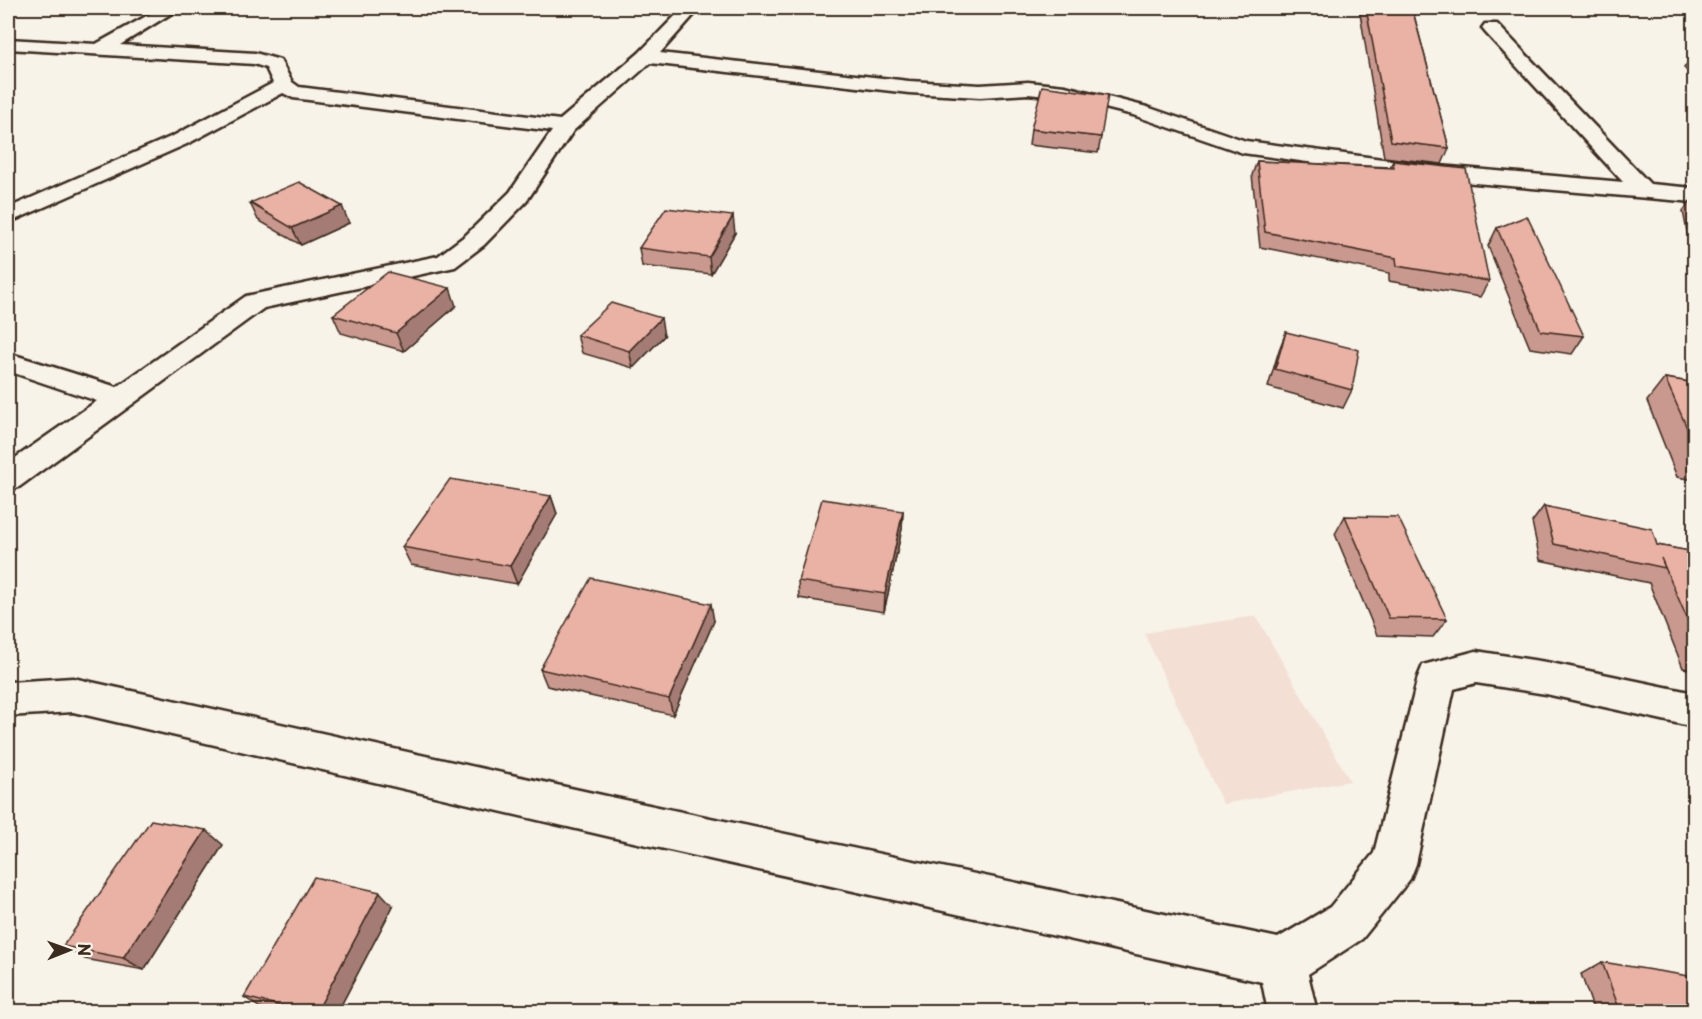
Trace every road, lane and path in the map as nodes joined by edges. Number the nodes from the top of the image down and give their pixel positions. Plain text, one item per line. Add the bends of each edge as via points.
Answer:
1 (172, 8) edge
2 (692, 8) edge
3 (1491, 28) dead end
4 (8, 44) edge
5 (100, 49) junction
6 (646, 57) junction
7 (284, 85) junction
8 (565, 127) junction
9 (1642, 189) junction
10 (1695, 195) edge
11 (8, 216) edge
12 (8, 362) edge
13 (120, 398) junction
14 (8, 479) edge
15 (8, 699) edge
16 (1695, 710) edge
17 (1281, 963) junction
18 (1293, 1011) edge

1 - 5 street
2 - 6 street
3 - 9 street
4 - 5 street
5 - 7 street via 255,59 273,64
6 - 8 street
6 - 9 street via 909,87 1065,92 1140,111 1243,147 1428,171
7 - 8 street via 293,92
7 - 11 street via 182,139
8 - 13 street via 518,197 475,240 446,262 255,302
9 - 10 street
12 - 13 street
13 - 14 street
15 - 17 street via 73,695 610,818
16 - 17 street via 1546,678 1476,668 1437,677 1394,864 1346,924
17 - 18 street

